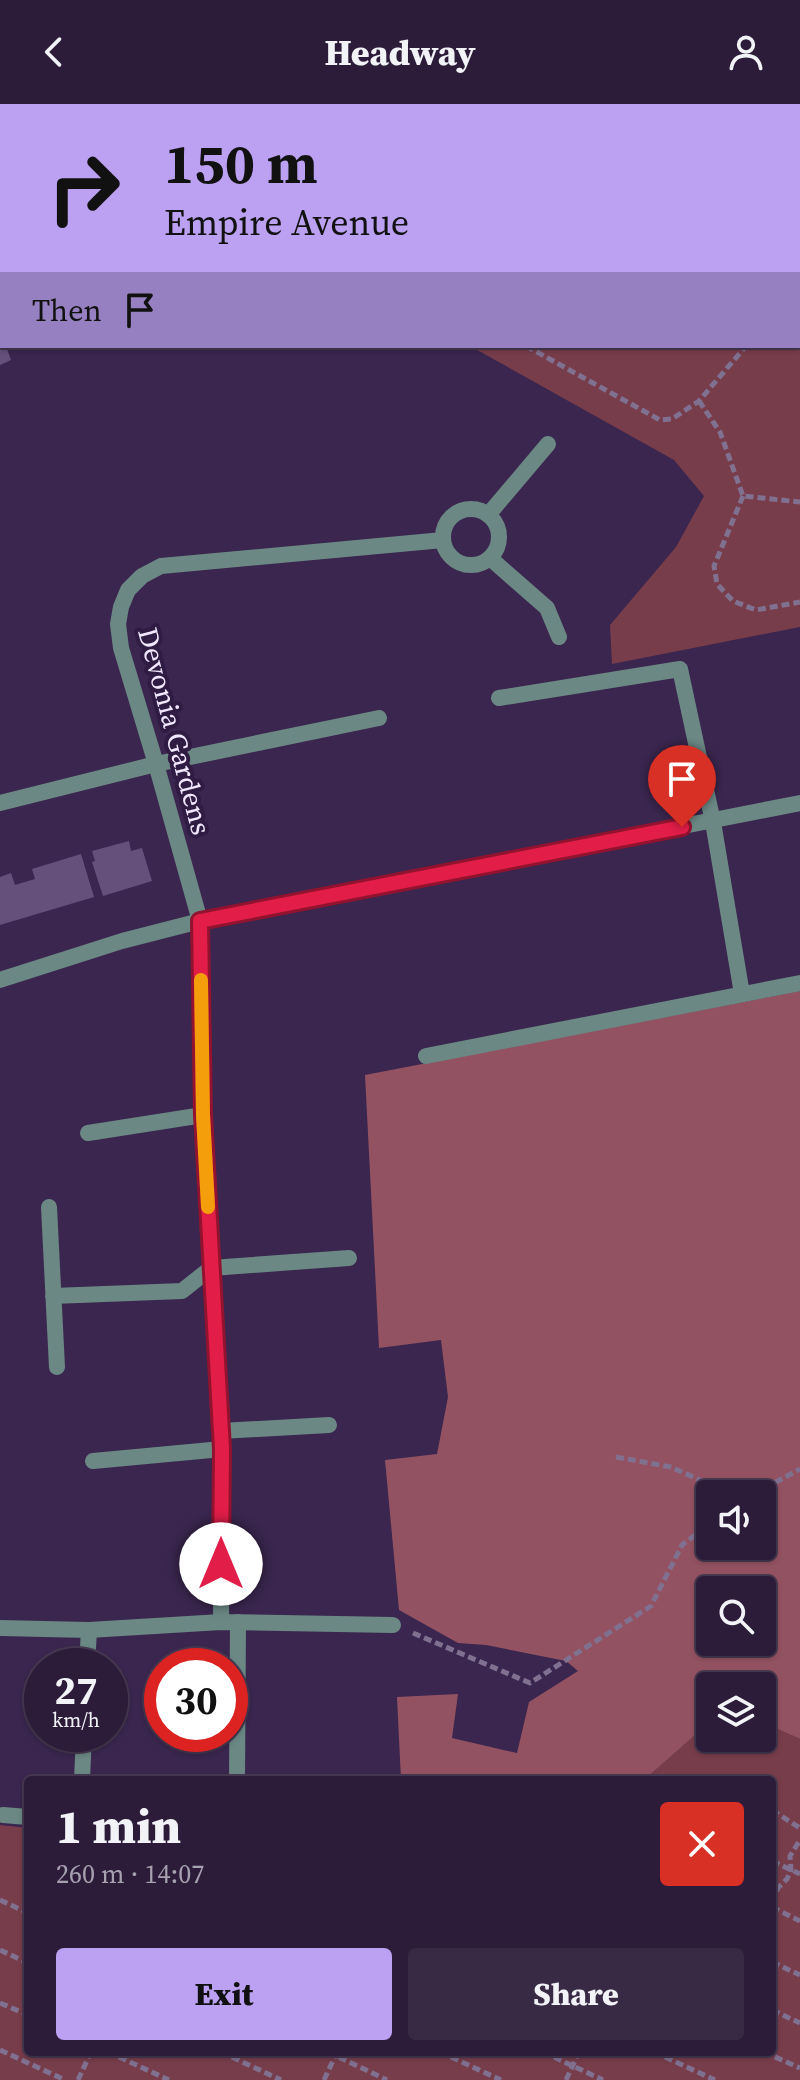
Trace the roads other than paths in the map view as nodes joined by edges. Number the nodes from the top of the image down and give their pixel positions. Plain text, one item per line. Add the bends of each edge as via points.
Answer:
1 (548, 444) dead end
2 (488, 515) junction
3 (443, 540) junction
4 (490, 558) junction
5 (559, 637) dead end
6 (499, 698) dead end
7 (379, 718) dead end
8 (156, 764) junction
9 (0, 803) edge
10 (800, 803) edge
11 (713, 822) junction
12 (200, 921) junction
13 (0, 980) edge
14 (800, 983) edge
15 (742, 994) junction
16 (426, 1056) dead end
17 (203, 1115) junction
18 (88, 1133) dead end
19 (49, 1207) dead end
20 (349, 1258) dead end
21 (211, 1268) junction
22 (53, 1296) junction
23 (57, 1367) dead end
24 (329, 1425) dead end
25 (221, 1431) junction
26 (222, 1449) junction
27 (93, 1461) dead end
28 (229, 1622) junction
29 (393, 1625) road end
30 (0, 1628) edge
31 (89, 1630) junction
32 (88, 1648) edge
33 (83, 1752) edge
34 (82, 1776) edge
35 (237, 1776) edge
36 (3, 1815) dead end
37 (24, 1817) edge

1 - 2 street
2 - 3 street via 474,509 456,513 448,519
2 - 4 street via 499,540
3 - 4 street via 459,563 472,565
3 - 8 street, Devonia Gardens via 161,566 142,576 128,590 118,624
4 - 5 street via 547,608
6 - 11 street via 680,669
7 - 8 street
8 - 9 street
8 - 12 street, Devonia Gardens
10 - 11 street
11 - 12 street
11 - 15 street
12 - 13 street
12 - 17 street, Devonia Gardens
14 - 15 street
15 - 16 street
17 - 18 street
17 - 21 street, Devonia Gardens
19 - 22 street
20 - 21 street
21 - 22 street via 182,1291
21 - 25 street, Devonia Gardens
22 - 23 street
24 - 25 street
25 - 26 street, Devonia Gardens
26 - 27 street
26 - 28 street, Devonia Gardens
28 - 29 street
28 - 31 street
28 - 35 street, Devonia Gardens
30 - 31 street
31 - 32 street
33 - 34 street
36 - 37 street

